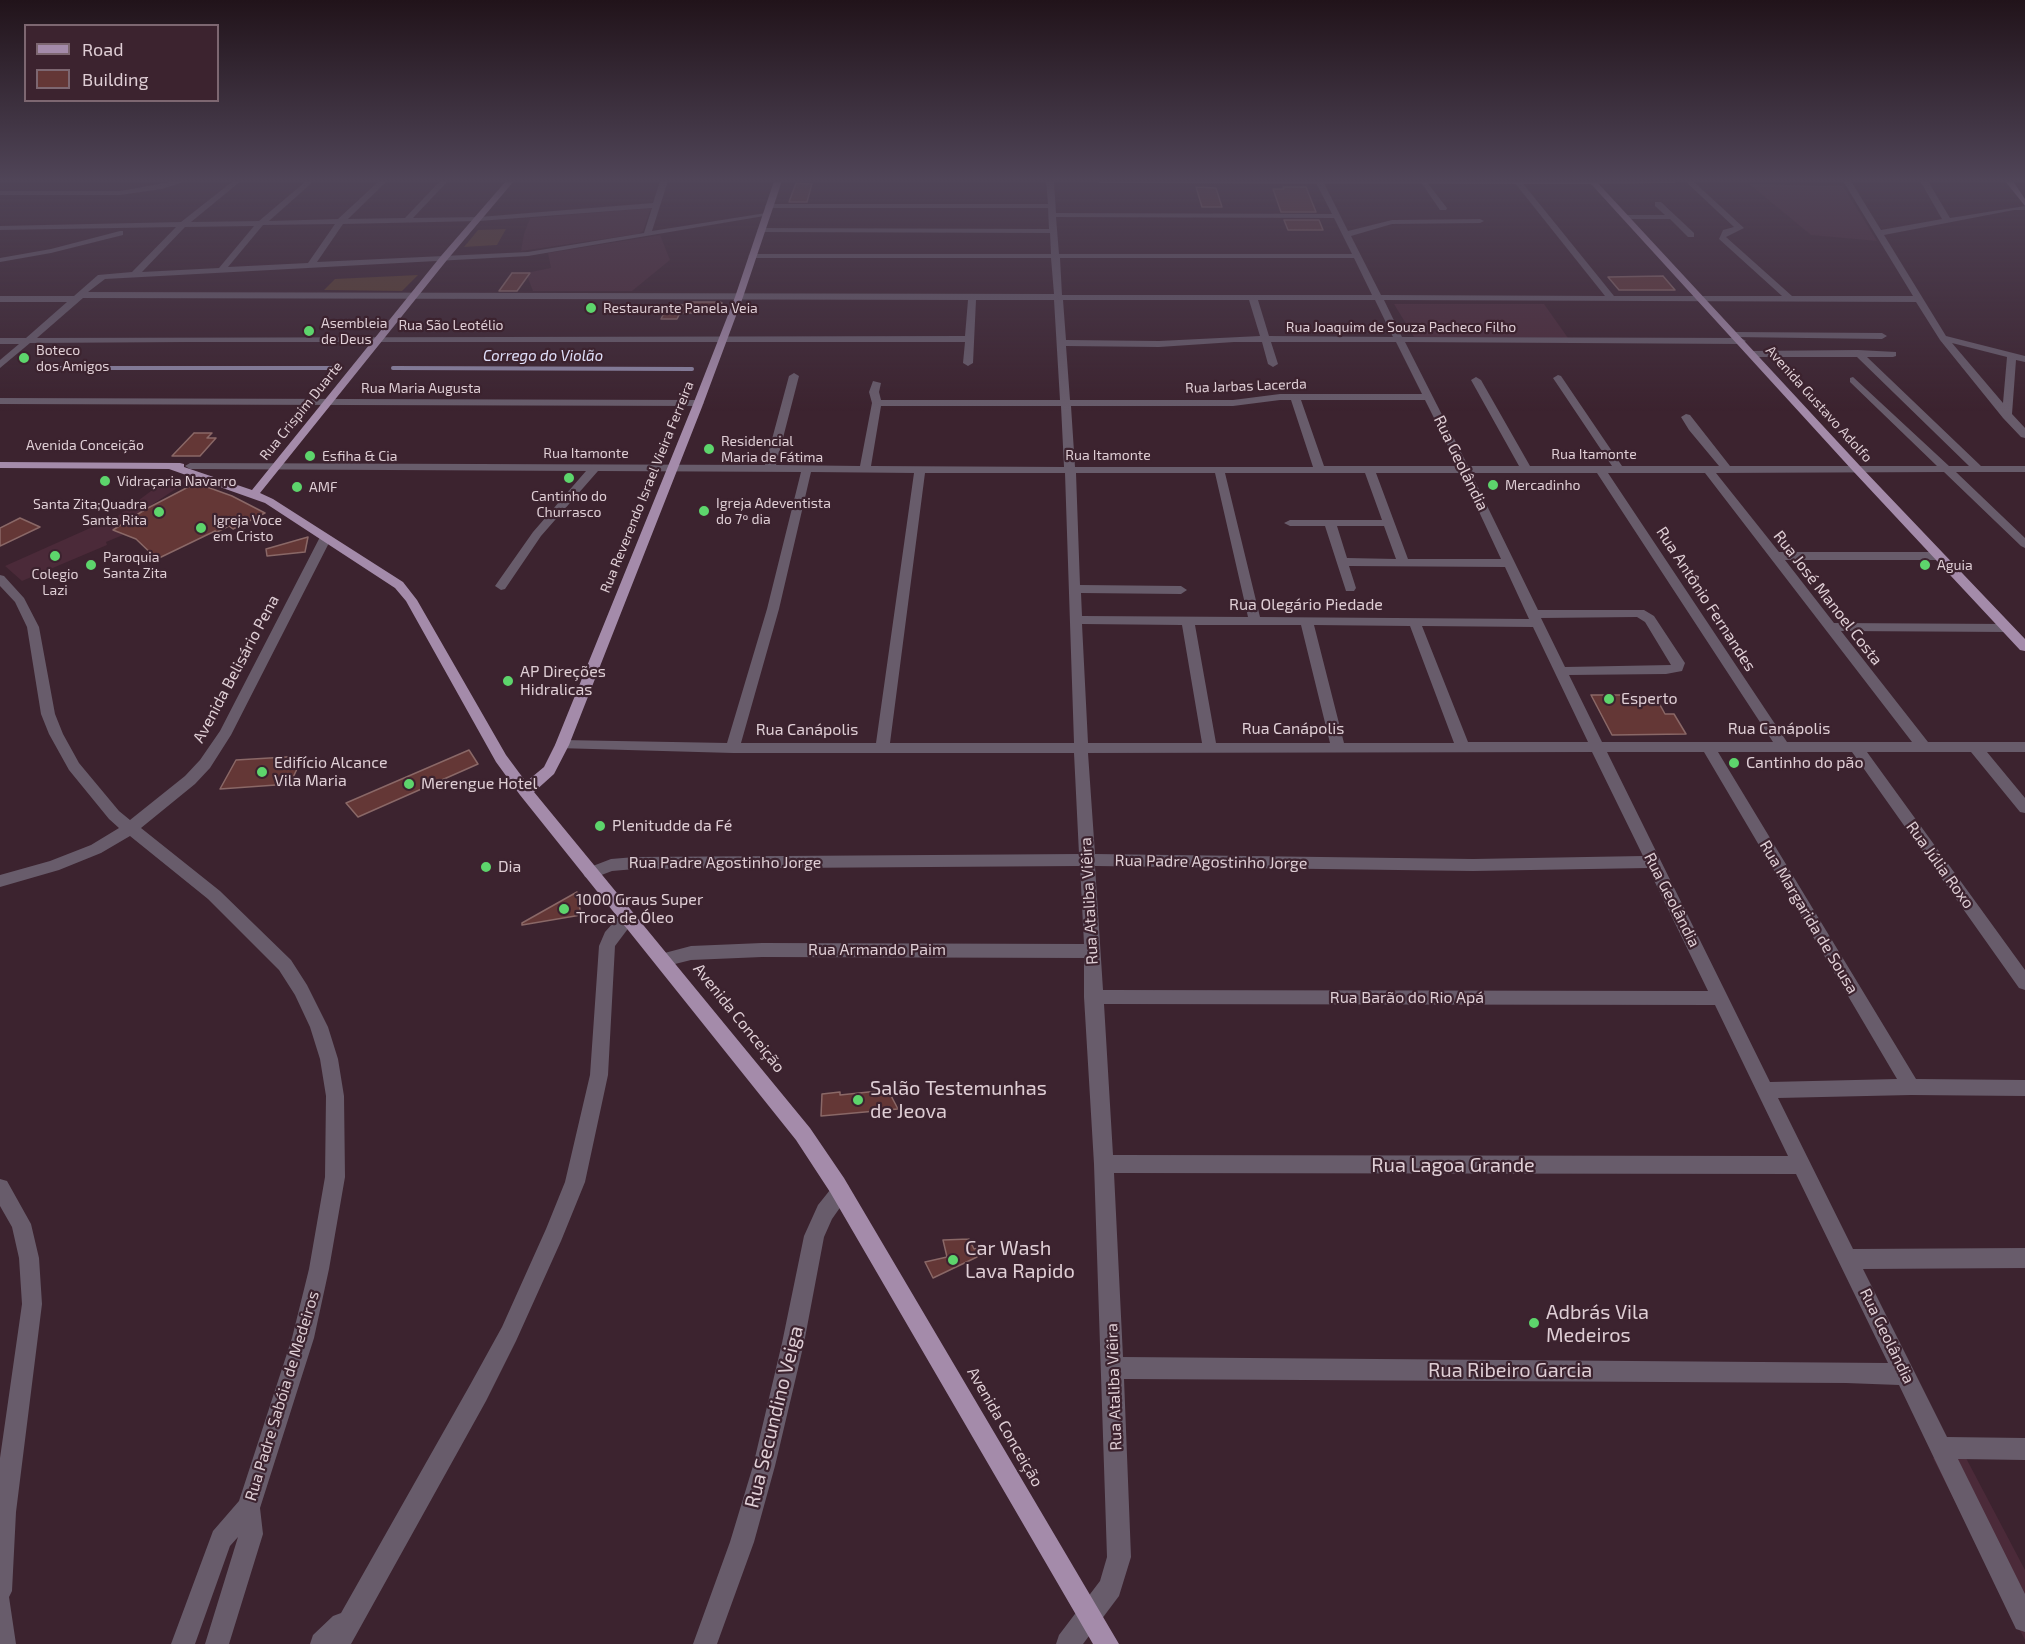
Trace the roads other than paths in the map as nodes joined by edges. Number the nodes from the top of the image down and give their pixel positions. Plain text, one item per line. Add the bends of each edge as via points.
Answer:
1 (1057, 257) edge
2 (150, 258) edge
3 (231, 258) edge
4 (316, 258) edge
5 (444, 258) junction
6 (450, 258) edge
7 (751, 258) edge
8 (1359, 258) edge
9 (1580, 258) edge
10 (1664, 258) edge
11 (1745, 258) edge
12 (1894, 258) edge
13 (310, 266) junction
14 (221, 270) junction
15 (134, 274) junction
16 (414, 296) junction
17 (78, 297) junction
18 (739, 297) junction
19 (1057, 297) junction
20 (972, 298) junction
21 (1253, 298) junction
22 (1918, 298) junction
23 (0, 299) edge
24 (1380, 299) junction
25 (1612, 299) junction
26 (1703, 299) junction
27 (1790, 299) junction
28 (1882, 336) dead end
29 (378, 338) junction
30 (1738, 338) junction
31 (1943, 338) junction
32 (970, 339) junction
33 (29, 340) junction
34 (722, 340) junction
35 (1265, 340) junction
36 (1400, 340) junction
37 (0, 341) edge
38 (1061, 343) junction
39 (1858, 353) junction
40 (1752, 354) junction
41 (1893, 354) dead end
42 (2012, 356) junction
43 (2025, 359) edge
44 (968, 363) dead end
45 (1272, 364) dead end
46 (0, 365) edge
47 (794, 376) dead end
48 (1558, 378) dead end
49 (1476, 380) dead end
50 (1853, 380) dead end
51 (876, 383) dead end
52 (1295, 397) junction
53 (1429, 398) junction
54 (0, 401) edge
55 (328, 401) junction
56 (1065, 402) junction
57 (699, 403) junction
58 (877, 404) junction
59 (2007, 416) junction
60 (1686, 417) dead end
61 (2025, 435) edge
62 (0, 465) edge
63 (170, 466) junction
64 (190, 466) junction
65 (276, 466) junction
66 (595, 468) junction
67 (770, 468) junction
68 (807, 468) junction
69 (672, 469) junction
70 (866, 469) junction
71 (920, 469) junction
72 (1319, 469) junction
73 (1369, 469) junction
74 (1465, 469) junction
75 (1527, 469) junction
76 (1600, 469) junction
77 (1708, 469) junction
78 (1727, 469) junction
79 (1978, 469) junction
80 (2025, 469) edge
81 (1070, 470) junction
82 (1219, 470) junction
83 (1619, 470) junction
84 (1857, 470) junction
85 (1948, 470) junction
86 (253, 494) junction
87 (1330, 523) junction
88 (1388, 523) junction
89 (1290, 524) dead end
90 (326, 537) junction
91 (2025, 544) edge
92 (1775, 556) junction
93 (1938, 556) junction
94 (1342, 562) junction
95 (1403, 562) junction
96 (1509, 563) junction
97 (0, 579) edge
98 (501, 586) dead end
99 (1350, 588) dead end
100 (1073, 589) junction
101 (1181, 590) dead end
102 (1535, 618) junction
103 (1075, 620) junction
104 (1188, 621) junction
105 (1414, 621) junction
106 (1255, 622) junction
107 (1307, 623) junction
108 (1830, 627) junction
109 (2007, 628) junction
110 (2025, 647) edge
111 (1560, 671) junction
112 (562, 745) junction
113 (1855, 746) junction
114 (1974, 746) junction
115 (882, 747) junction
116 (1081, 747) junction
117 (1210, 747) junction
118 (1338, 747) junction
119 (1463, 747) junction
120 (1597, 747) junction
121 (1708, 747) junction
122 (1783, 747) junction
123 (1923, 747) junction
124 (2025, 747) edge
125 (733, 748) junction
126 (525, 791) junction
127 (2025, 808) edge
128 (129, 830) junction
129 (1087, 861) junction
130 (1653, 862) junction
131 (591, 873) junction
132 (0, 881) edge
133 (628, 918) junction
134 (1092, 951) junction
135 (663, 960) junction
136 (2025, 983) edge
137 (1093, 997) junction
138 (1722, 998) junction
139 (1911, 1087) junction
140 (2025, 1088) edge
141 (1766, 1090) junction
142 (1104, 1164) junction
143 (1803, 1165) junction
144 (0, 1188) edge
145 (841, 1192) junction
146 (2025, 1258) edge
147 (1849, 1259) junction
148 (1113, 1368) junction
149 (1906, 1375) junction
150 (1942, 1448) junction
151 (2025, 1449) edge
152 (248, 1509) junction
153 (1, 1563) edge
154 (0, 1591) edge
155 (0, 1604) edge
156 (355, 1612) junction
157 (1089, 1613) junction
158 (2025, 1620) edge
159 (3, 1644) edge
160 (183, 1644) edge
161 (217, 1644) edge
162 (322, 1644) edge
163 (337, 1644) edge
164 (705, 1644) edge
165 (1068, 1644) edge
166 (1107, 1644) edge

1 - 19 street, Rua Ataliba Viêira
2 - 15 street
3 - 14 street
4 - 13 street
5 - 6 street
5 - 13 street
5 - 16 main road, Rua Crispim Duarte
7 - 18 main road, Rua Reverendo Israel Vieira Ferreira
8 - 24 street, Rua Geolândia
9 - 25 street
10 - 26 main road, Avenida Gustavo Adolfo
11 - 27 street
12 - 22 street
13 - 14 street
14 - 15 street
15 - 17 street via 103,276
16 - 17 street
16 - 18 street
16 - 29 main road, Rua Crispim Duarte
17 - 23 street
17 - 33 street
18 - 20 street
18 - 34 main road, Rua Reverendo Israel Vieira Ferreira
19 - 20 street
19 - 21 street
19 - 38 street, Rua Ataliba Viêira
20 - 32 street
21 - 24 street
21 - 35 street
22 - 27 street
22 - 31 street
24 - 25 street
24 - 36 street, Rua Geolândia
25 - 26 street
26 - 27 street
26 - 30 main road, Avenida Gustavo Adolfo
28 - 30 street, Rua Joaquim de Souza Pacheco Filho
29 - 33 street, Rua São Leotélio
29 - 34 street, Rua São Leotélio
29 - 55 main road, Rua Crispim Duarte
30 - 36 street, Rua Joaquim de Souza Pacheco Filho
30 - 40 main road, Avenida Gustavo Adolfo
31 - 42 street
31 - 59 street
32 - 34 street, Rua São Leotélio
32 - 44 street
33 - 37 street, Rua São Leotélio
33 - 46 street
34 - 57 main road, Rua Reverendo Israel Vieira Ferreira
35 - 36 street, Rua Joaquim de Souza Pacheco Filho
35 - 38 street, Rua Joaquim de Souza Pacheco Filho
35 - 45 street
36 - 53 street, Rua Geolândia
38 - 56 street, Rua Ataliba Viêira
39 - 40 street
39 - 41 street
39 - 79 street
40 - 84 main road, Avenida Gustavo Adolfo
42 - 43 street
42 - 59 street
47 - 67 street
48 - 83 street
49 - 75 street
50 - 85 street
51 - 58 street
52 - 53 street, Rua Jarbas Lacerda
52 - 56 street, Rua Jarbas Lacerda via 1233,403
52 - 72 street
53 - 74 street, Rua Geolândia
54 - 55 street, Rua Maria Augusta
55 - 57 street, Rua Maria Augusta
55 - 65 main road, Rua Crispim Duarte
56 - 58 street, Rua Jarbas Lacerda
56 - 81 street, Rua Ataliba Viêira
57 - 69 main road, Rua Reverendo Israel Vieira Ferreira
58 - 70 street
59 - 61 street
60 - 78 street
62 - 63 main road, Avenida Conceição
63 - 64 main road, Avenida Conceição
63 - 86 main road, Avenida Conceição
64 - 65 street, Rua Itamonte
64 - 86 main road, Avenida Conceição via 246,485
65 - 66 street, Rua Itamonte
65 - 86 main road, Rua Crispim Duarte
66 - 69 street, Rua Itamonte
66 - 98 street via 537,534
67 - 68 street, Rua Itamonte
67 - 69 street, Rua Itamonte
68 - 70 street, Rua Itamonte
68 - 125 street via 773,609
69 - 112 main road, Rua Reverendo Israel Vieira Ferreira
70 - 71 street, Rua Itamonte
71 - 81 street, Rua Itamonte
71 - 115 street
72 - 73 street, Rua Itamonte
72 - 82 street, Rua Itamonte
73 - 74 street, Rua Itamonte
73 - 88 street
74 - 75 street, Rua Itamonte
74 - 96 street, Rua Geolândia
75 - 76 street, Rua Itamonte
76 - 83 street, Rua Itamonte
76 - 122 street, Rua Antônio Fernandes
77 - 78 street, Rua Itamonte
77 - 83 street, Rua Itamonte
77 - 92 street, Rua José Manoel Costa
78 - 84 street, Rua Itamonte
79 - 80 street, Rua Itamonte
79 - 85 street, Rua Itamonte
81 - 82 street, Rua Itamonte
81 - 100 street, Rua Ataliba Viêira
82 - 106 street
84 - 85 street, Rua Itamonte
84 - 93 main road, Avenida Gustavo Adolfo
85 - 91 street
86 - 90 main road, Avenida Conceição
87 - 88 street
87 - 89 street
87 - 94 street
88 - 95 street
90 - 126 main road, Avenida Conceição via 399,585 411,600 501,758
90 - 128 street, Avenida Belisário Pena via 226,732 205,764
92 - 93 street
92 - 108 street, Rua José Manoel Costa
93 - 109 main road, Avenida Gustavo Adolfo
94 - 95 street
94 - 99 street
95 - 96 street
96 - 102 street, Rua Geolândia
97 - 128 street, Rua Padre Sabóia de Medeiros via 20,601 33,627 48,714 56,734 97,798
100 - 101 street
100 - 103 street, Rua Ataliba Viêira
102 - 105 street, Rua Olegário Piedade
102 - 111 street, Rua Geolândia
102 - 111 street, Rua Olegário Piedade via 1640,613 1650,618 1678,663 1677,668 1666,670
103 - 104 street, Rua Olegário Piedade
103 - 116 street, Rua Ataliba Viêira
104 - 106 street, Rua Olegário Piedade
104 - 117 street
105 - 107 street, Rua Olegário Piedade
105 - 119 street
106 - 107 street, Rua Olegário Piedade
107 - 118 street
108 - 109 street
108 - 123 street, Rua José Manoel Costa
109 - 110 main road, Avenida Gustavo Adolfo
111 - 120 street, Rua Geolândia
112 - 125 street, Rua Canápolis
112 - 126 main road, Rua Reverendo Israel Vieira Ferreira via 549,770
113 - 122 street, Rua Canápolis
113 - 123 street, Rua Canápolis
113 - 136 street, Rua Júlia Roxo
114 - 123 street, Rua Canápolis
114 - 124 street, Rua Canápolis
114 - 127 street
115 - 116 street, Rua Canápolis
115 - 125 street, Rua Canápolis
116 - 117 street, Rua Canápolis
116 - 129 street, Rua Ataliba Viêira
117 - 118 street, Rua Canápolis
118 - 119 street, Rua Canápolis
119 - 120 street, Rua Canápolis
120 - 121 street, Rua Canápolis
120 - 130 street, Rua Geolândia
121 - 122 street, Rua Canápolis
121 - 139 street, Rua Margarida de Sousa
126 - 131 main road, Avenida Conceição
128 - 132 street, Avenida Belisário Pena via 54,866
128 - 152 street, Rua Padre Sabóia de Medeiros via 214,895 285,965 310,1008 329,1059 335,1096 335,1177 319,1269 303,1338
129 - 130 street, Rua Padre Agostinho Jorge via 1461,865
129 - 131 street, Rua Padre Agostinho Jorge via 624,863
129 - 134 street, Rua Ataliba Viêira
130 - 138 street, Rua Geolândia
131 - 133 main road, Avenida Conceição
133 - 135 main road, Avenida Conceição
133 - 156 street via 611,937 606,952 599,1075 575,1182 509,1334
134 - 135 street, Rua Armando Paim via 762,950 691,953
134 - 137 street, Rua Ataliba Viêira
135 - 145 main road, Avenida Conceição via 804,1134
137 - 138 street, Rua Barão do Rio Apá
137 - 142 street, Rua Ataliba Viêira
138 - 141 street, Rua Geolândia
139 - 140 street
139 - 141 street
141 - 143 street, Rua Geolândia
142 - 143 street, Rua Lagoa Grande
142 - 148 street, Rua Ataliba Viêira
143 - 147 street, Rua Geolândia
144 - 153 street via 21,1224 29,1258 32,1304 4,1512
145 - 157 main road, Avenida Conceição
145 - 164 street, Rua Secundino Veiga via 825,1212 814,1236 764,1466 742,1542
146 - 147 street
147 - 149 street, Rua Geolândia
148 - 149 street, Rua Ribeiro Garcia
148 - 157 street, Rua Ataliba Viêira via 1119,1557 1110,1587
149 - 150 street, Rua Geolândia
150 - 151 street
150 - 158 street, Rua Geolândia
152 - 160 street, Rua Padre Sabóia de Medeiros via 221,1539
152 - 161 street, Rua Padre Sabóia de Medeiros via 251,1534
153 - 154 street
155 - 159 street
156 - 162 street
156 - 163 street
157 - 165 street, Rua Ataliba Viêira
157 - 166 main road, Avenida Conceição

